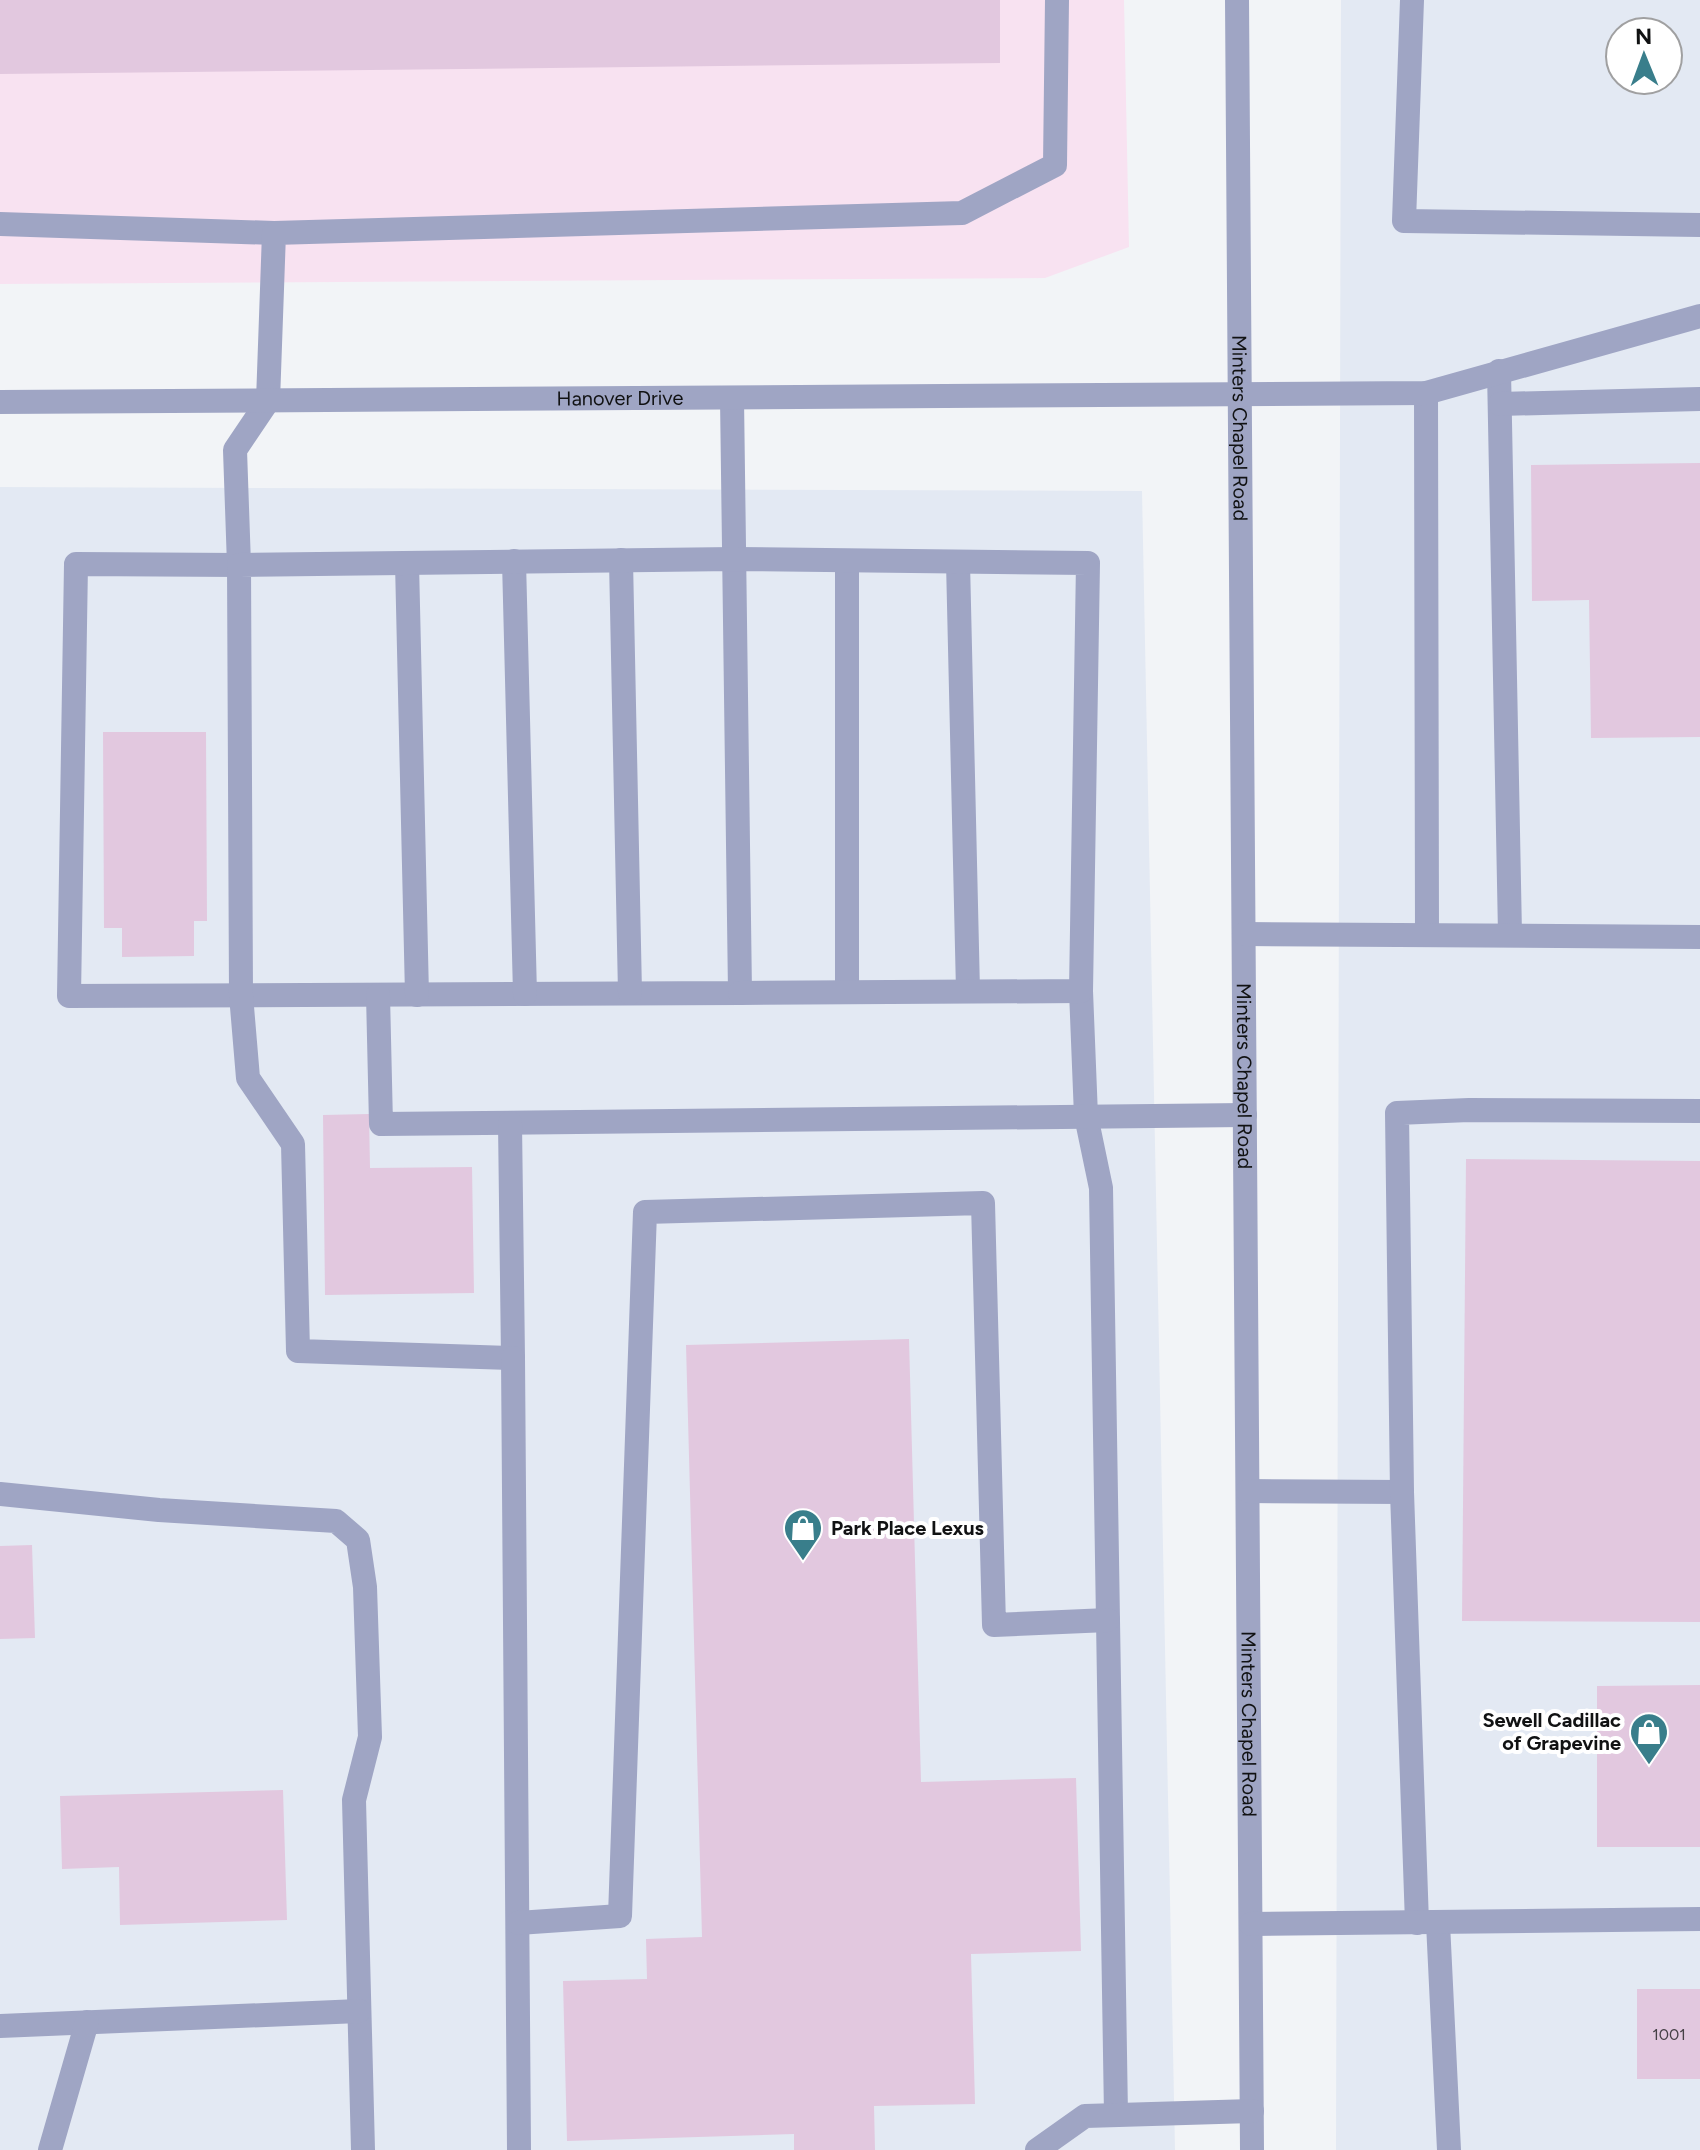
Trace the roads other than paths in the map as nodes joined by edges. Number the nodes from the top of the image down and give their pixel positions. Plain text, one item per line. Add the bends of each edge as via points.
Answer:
1 (1057, 0) edge
2 (1237, 0) edge
3 (1412, 0) edge
4 (0, 224) edge
5 (1700, 225) edge
6 (274, 233) junction
7 (1700, 316) edge
8 (1499, 371) junction
9 (1426, 393) junction
10 (1240, 396) junction
11 (732, 398) junction
12 (1700, 399) edge
13 (268, 401) junction
14 (0, 402) edge
15 (1500, 404) junction
16 (734, 559) junction
17 (621, 560) junction
18 (514, 561) junction
19 (847, 561) junction
20 (958, 562) junction
21 (407, 563) junction
22 (239, 565) junction
23 (1427, 933) junction
24 (1244, 934) junction
25 (1510, 934) junction
26 (1700, 937) edge
27 (968, 991) junction
28 (1081, 991) junction
29 (847, 992) junction
30 (630, 993) junction
31 (740, 993) junction
32 (525, 994) junction
33 (241, 995) junction
34 (378, 995) junction
35 (417, 995) junction
36 (1700, 1111) edge
37 (1245, 1115) junction
38 (1086, 1116) junction
39 (510, 1123) junction
40 (513, 1358) junction
41 (1248, 1491) junction
42 (1402, 1492) junction
43 (0, 1494) edge
44 (1108, 1620) junction
45 (1700, 1919) edge
46 (518, 1923) junction
47 (1427, 1923) junction
48 (1251, 1924) junction
49 (359, 2011) junction
50 (87, 2022) junction
51 (0, 2026) edge
52 (1252, 2111) junction
53 (1116, 2115) junction
54 (50, 2150) edge
55 (363, 2150) edge
56 (519, 2150) edge
57 (1037, 2150) edge
58 (1252, 2150) edge
59 (1449, 2150) edge

1 - 6 street via 1055,165 962,213
2 - 10 street, Minters Chapel Road
3 - 5 street via 1404,221
4 - 6 street
6 - 13 street
7 - 8 street, Hanover Drive
8 - 9 street, Hanover Drive
8 - 15 street
9 - 10 street, Hanover Drive
9 - 23 street
10 - 11 street, Hanover Drive
10 - 24 street, Minters Chapel Road
11 - 13 street, Hanover Drive
11 - 16 street
12 - 15 street
13 - 14 street, Hanover Drive
13 - 22 street via 235,450
15 - 25 street
16 - 17 street
16 - 19 street
16 - 31 street
17 - 18 street
17 - 30 street
18 - 21 street
18 - 32 street
19 - 20 street
19 - 29 street
20 - 27 street
20 - 28 street via 1088,563
21 - 22 street
21 - 35 street
22 - 33 street
22 - 33 street via 76,564 69,996
23 - 24 street
23 - 25 street
24 - 37 street, Minters Chapel Road
25 - 26 street
27 - 28 street
27 - 29 street
28 - 38 street
29 - 31 street
30 - 31 street
30 - 32 street
32 - 35 street
33 - 34 street
33 - 40 street via 248,1078 293,1144 298,1351
34 - 35 street
34 - 39 street via 381,1124
36 - 42 street via 1397,1113
37 - 38 street
37 - 41 street, Minters Chapel Road
38 - 39 street
38 - 44 street via 1101,1188
39 - 40 street
40 - 46 street
41 - 42 street
41 - 48 street, Minters Chapel Road
42 - 47 street
43 - 49 street via 336,1521 358,1540 365,1587 370,1737 354,1800
44 - 46 street via 994,1625 983,1203 645,1212 620,1916
44 - 53 street
45 - 47 street
46 - 56 street
47 - 48 street
47 - 59 street
48 - 52 street, Minters Chapel Road
49 - 50 street
49 - 55 street
50 - 51 street
50 - 54 street
52 - 53 street
52 - 58 street, Minters Chapel Road
53 - 57 street via 1085,2116

